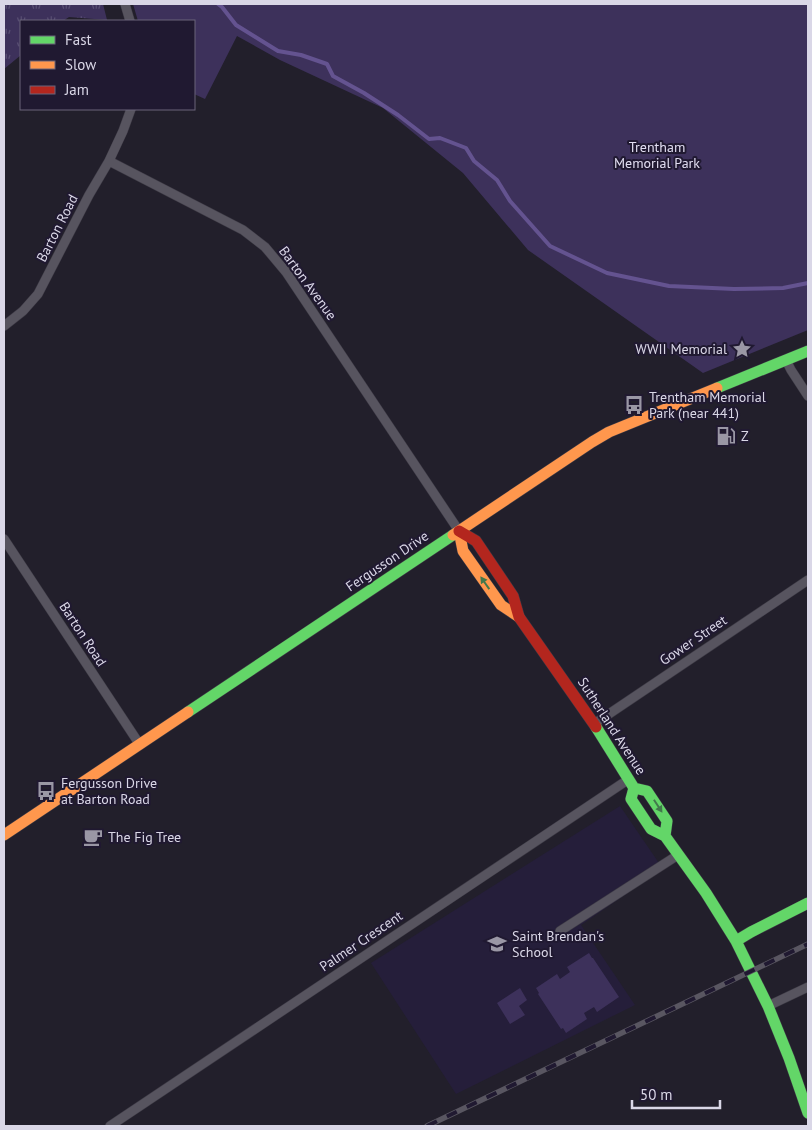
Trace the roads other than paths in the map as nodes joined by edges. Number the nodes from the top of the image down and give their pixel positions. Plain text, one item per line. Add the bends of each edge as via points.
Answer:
1 (125, 4) edge
2 (130, 20) edge
3 (131, 110) edge
4 (109, 161) junction
5 (4, 326) edge
6 (808, 351) edge
7 (786, 360) junction
8 (808, 396) edge
9 (459, 531) junction
10 (4, 539) edge
11 (808, 580) edge
12 (594, 724) junction
13 (140, 744) junction
14 (632, 784) junction
15 (4, 835) edge
16 (665, 836) junction
17 (678, 855) junction
18 (808, 903) edge
19 (560, 931) dead end
20 (736, 941) junction
21 (808, 986) edge
22 (768, 1006) junction
23 (808, 1114) edge
24 (110, 1126) edge

1 - 2 street
3 - 4 street
4 - 5 street, Barton Road via 38,294 24,311
4 - 9 street, Barton Avenue via 243,230 266,247
6 - 7 main road, Fergusson Drive
7 - 8 street
7 - 9 main road, Fergusson Drive via 609,432
9 - 12 main road, Sutherland Avenue via 476,541 512,596 519,617
9 - 13 main road, Fergusson Drive
10 - 13 street, Barton Road
11 - 12 street, Gower Street
12 - 14 main road, Sutherland Avenue
13 - 15 main road, Fergusson Drive
14 - 16 main road via 631,799 651,829
14 -> 16 main road, Sutherland Avenue via 647,791 667,821
14 - 24 street, Palmer Crescent via 615,788
16 - 17 main road, Sutherland Avenue
17 - 19 street
17 - 20 main road, Sutherland Avenue
18 - 20 main road
20 - 22 main road, Sutherland Avenue
21 - 22 street
22 - 23 main road, Sutherland Avenue

